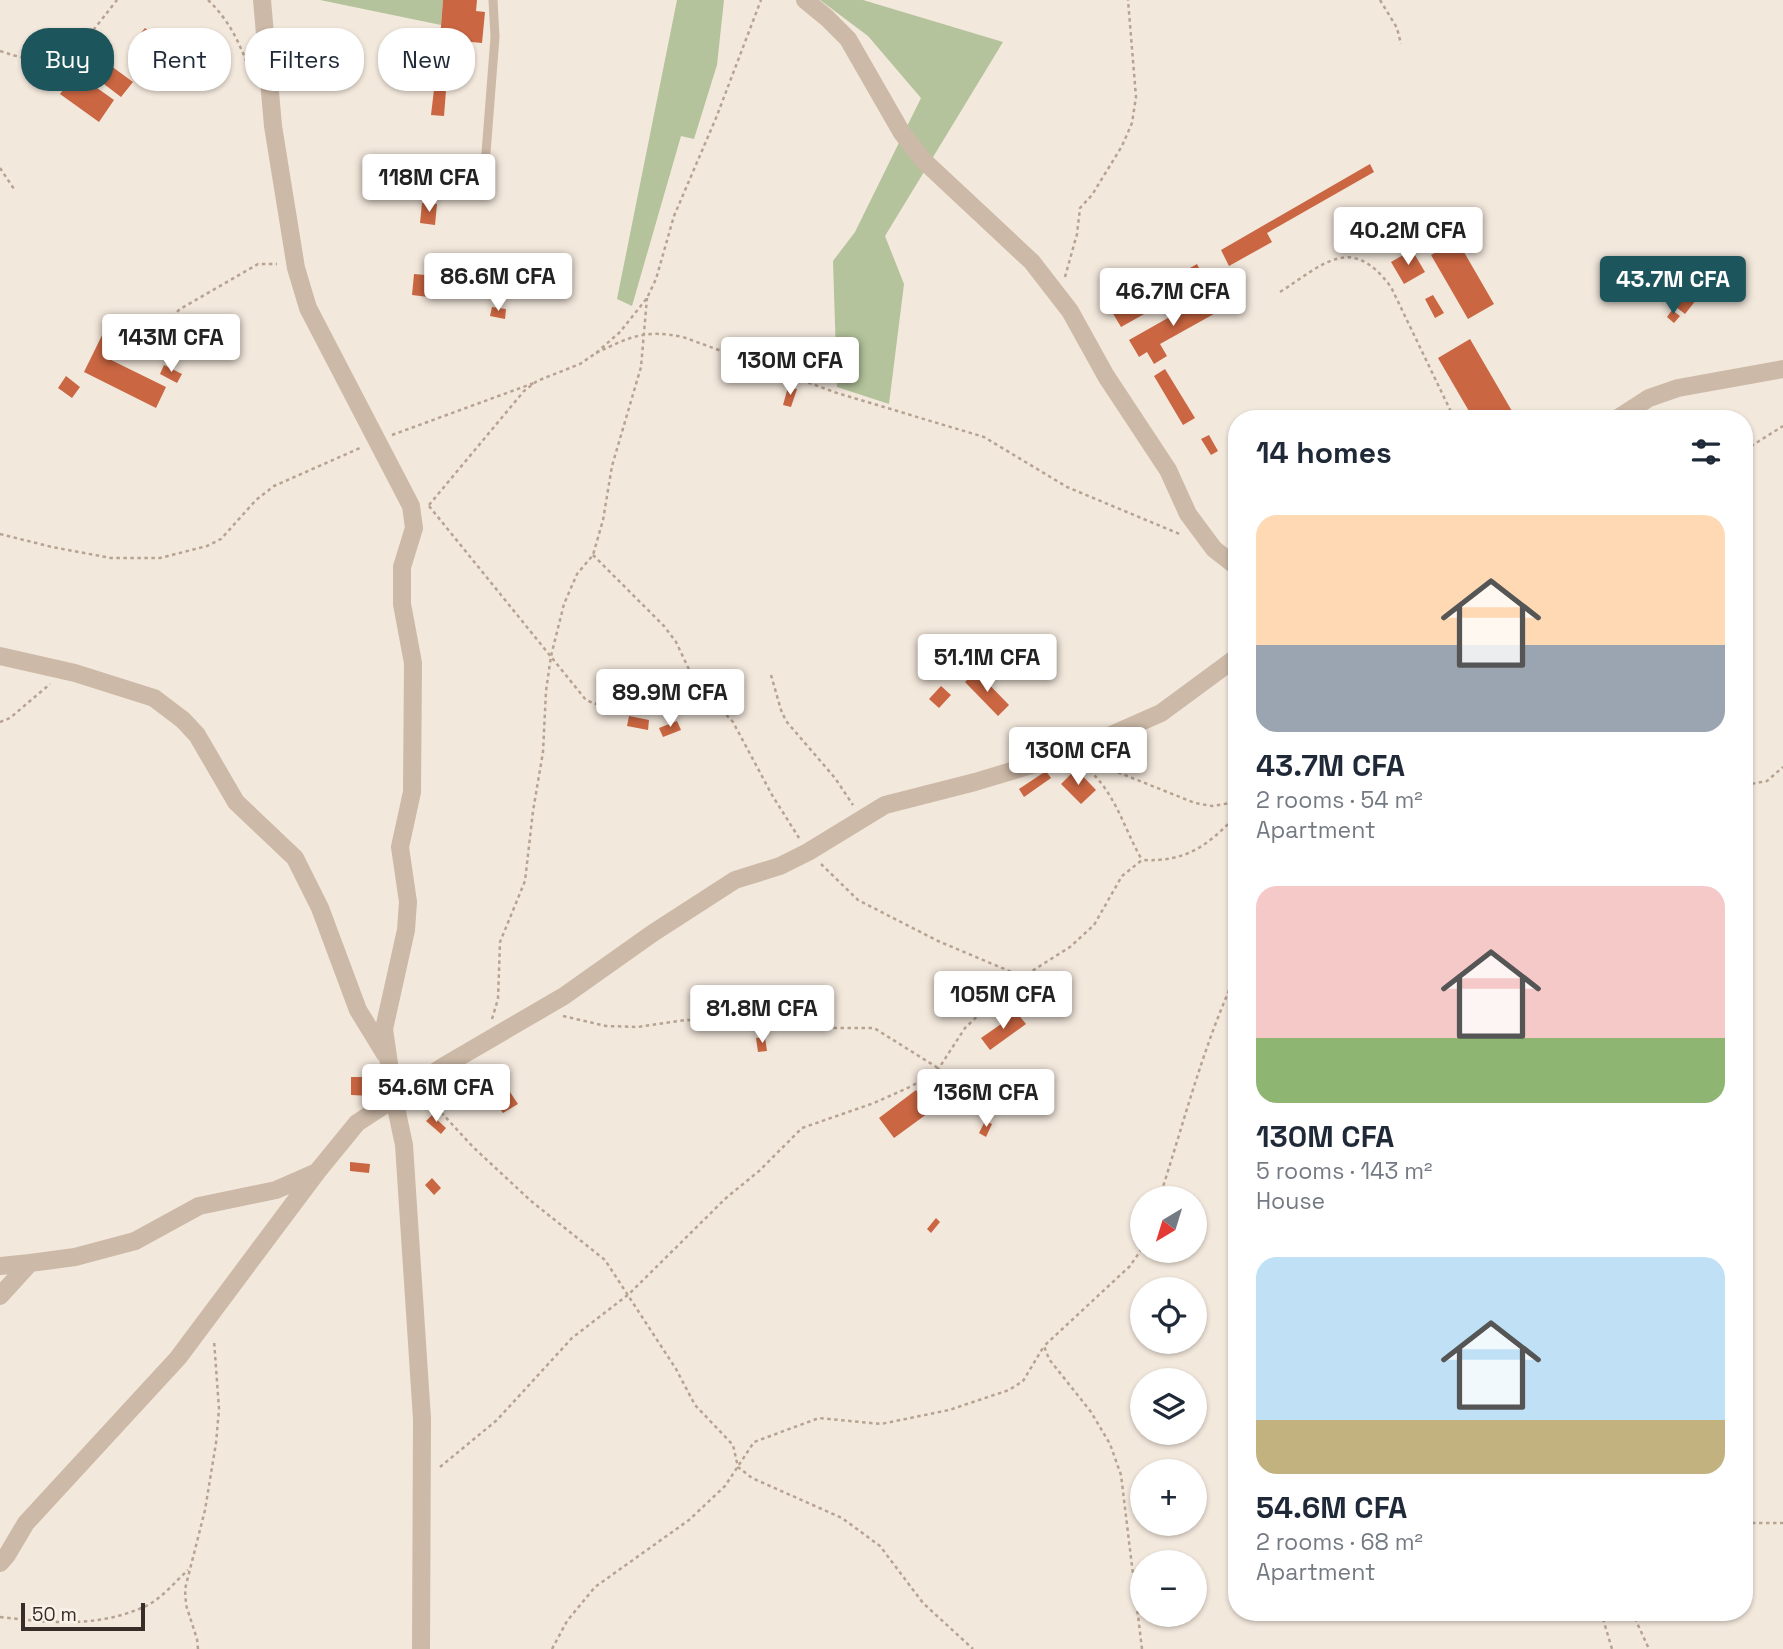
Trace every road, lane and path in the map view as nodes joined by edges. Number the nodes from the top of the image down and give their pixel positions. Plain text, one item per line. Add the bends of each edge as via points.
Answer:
1 (117, 0) edge
2 (208, 0) edge
3 (262, 0) edge
4 (493, 0) edge
5 (761, 0) edge
6 (805, 0) edge
7 (1128, 0) edge
8 (1380, 0) edge
9 (1401, 44) dead end
10 (0, 51) edge
11 (245, 57) edge
12 (485, 166) dead end
13 (0, 168) edge
14 (14, 189) dead end
15 (294, 251) junction
16 (1064, 278) dead end
17 (1280, 292) dead end
18 (647, 298) junction
19 (645, 333) junction
20 (137, 351) dead end
21 (596, 353) junction
22 (1783, 369) edge
23 (537, 381) junction
24 (1450, 410) edge
25 (1630, 410) edge
26 (1783, 426) edge
27 (378, 440) junction
28 (1753, 445) edge
29 (421, 498) dead end
30 (429, 505) junction
31 (414, 528) junction
32 (0, 534) edge
33 (1214, 549) junction
34 (593, 555) junction
35 (1228, 560) edge
36 (0, 656) edge
37 (551, 656) junction
38 (1228, 664) edge
39 (690, 672) junction
40 (75, 673) junction
41 (771, 675) dead end
42 (0, 722) edge
43 (1068, 754) junction
44 (1783, 767) edge
45 (1753, 784) edge
46 (1228, 803) edge
47 (863, 819) junction
48 (1228, 824) edge
49 (808, 852) junction
50 (1142, 860) junction
51 (1022, 976) junction
52 (1228, 996) edge
53 (540, 1010) junction
54 (479, 1045) junction
55 (388, 1058) junction
56 (939, 1068) junction
57 (415, 1084) junction
58 (394, 1098) junction
59 (317, 1172) junction
60 (1163, 1186) edge
61 (30, 1263) junction
62 (1131, 1264) edge
63 (0, 1266) edge
64 (629, 1294) junction
65 (0, 1296) edge
66 (214, 1340) dead end
67 (1044, 1346) junction
68 (738, 1466) junction
69 (422, 1481) junction
70 (1753, 1523) edge
71 (1783, 1523) edge
72 (0, 1563) edge
73 (188, 1570) junction
74 (0, 1617) edge
75 (1604, 1621) edge
76 (1636, 1621) edge
77 (198, 1649) edge
78 (421, 1649) edge
79 (552, 1649) edge
80 (973, 1649) edge
81 (1142, 1649) edge
82 (1612, 1649) edge
83 (1649, 1649) edge

1 - 10 path via 69,54 40,61
2 - 11 path via 222,13
3 - 15 street via 273,126
4 - 12 lane via 495,37
5 - 18 path via 674,216
6 - 33 street via 848,39 924,161 1032,262 1070,312 1168,470 1188,514
7 - 16 path via 1136,97 1132,123 1080,208
8 - 9 path
13 - 14 path
15 - 20 path via 289,263 258,264 180,309
15 - 27 street via 308,308
17 - 24 path via 1330,260 1365,260 1391,287
18 - 19 path
18 - 21 path
19 - 21 path
19 - 33 path via 683,337 837,393 984,436 1068,487
19 - 34 path via 641,368
21 - 23 path
22 - 25 street via 1678,388
23 - 27 path
23 - 30 path
26 - 28 path
27 - 31 street via 411,506
27 - 32 path via 274,486 208,547 160,558 111,558
29 - 30 path
30 - 31 path
30 - 37 path
31 - 55 street via 402,567 402,604 413,663 412,792 400,847 408,902 384,1029
33 - 35 street
34 - 37 path via 577,574 564,604
34 - 39 path via 664,625
36 - 40 street
37 - 39 path via 586,700 601,707 623,706 677,673
37 - 54 path via 544,752 525,880 500,942 498,999
38 - 43 street via 1161,713
39 - 49 path via 733,722
40 - 42 path via 57,678
40 - 55 street via 154,698 197,736 236,802 295,858 320,908 358,1010
41 - 47 path via 786,721
43 - 46 path via 1195,803
43 - 47 street via 885,805
43 - 50 path via 1096,776 1115,801
44 - 45 path via 1767,781
47 - 49 street
48 - 50 path via 1212,841 1184,856
49 - 51 path via 858,900 938,941
49 - 53 street via 735,880
50 - 51 path via 1122,876 1094,925 1070,947
51 - 56 path via 965,1028
52 - 60 path
53 - 54 street
53 - 56 path via 606,1026 722,1020 752,1028 874,1027
54 - 57 street
55 - 58 street
56 - 64 path via 874,1103 802,1128
57 - 58 street
57 - 64 path via 531,1201 605,1259
58 - 59 street via 358,1123
58 - 69 street via 404,1145
59 - 61 street via 276,1190 199,1206 135,1241
59 - 72 street via 178,1358 26,1523
61 - 63 street
61 - 65 street
62 - 67 path
64 - 68 path via 695,1405 733,1445
64 - 69 path via 572,1338 497,1420
66 - 73 path via 219,1409 216,1443 205,1510
67 - 68 path via 1023,1381 1010,1391 950,1410 881,1424 819,1418 754,1442
67 - 81 path via 1091,1412 1121,1475
68 - 79 path via 725,1486 689,1520 595,1587 567,1621
68 - 80 path via 752,1478 842,1518 880,1546 923,1603
69 - 78 street
70 - 71 path
73 - 74 path via 148,1605 93,1622
73 - 77 path via 186,1605
75 - 82 path
76 - 83 path

